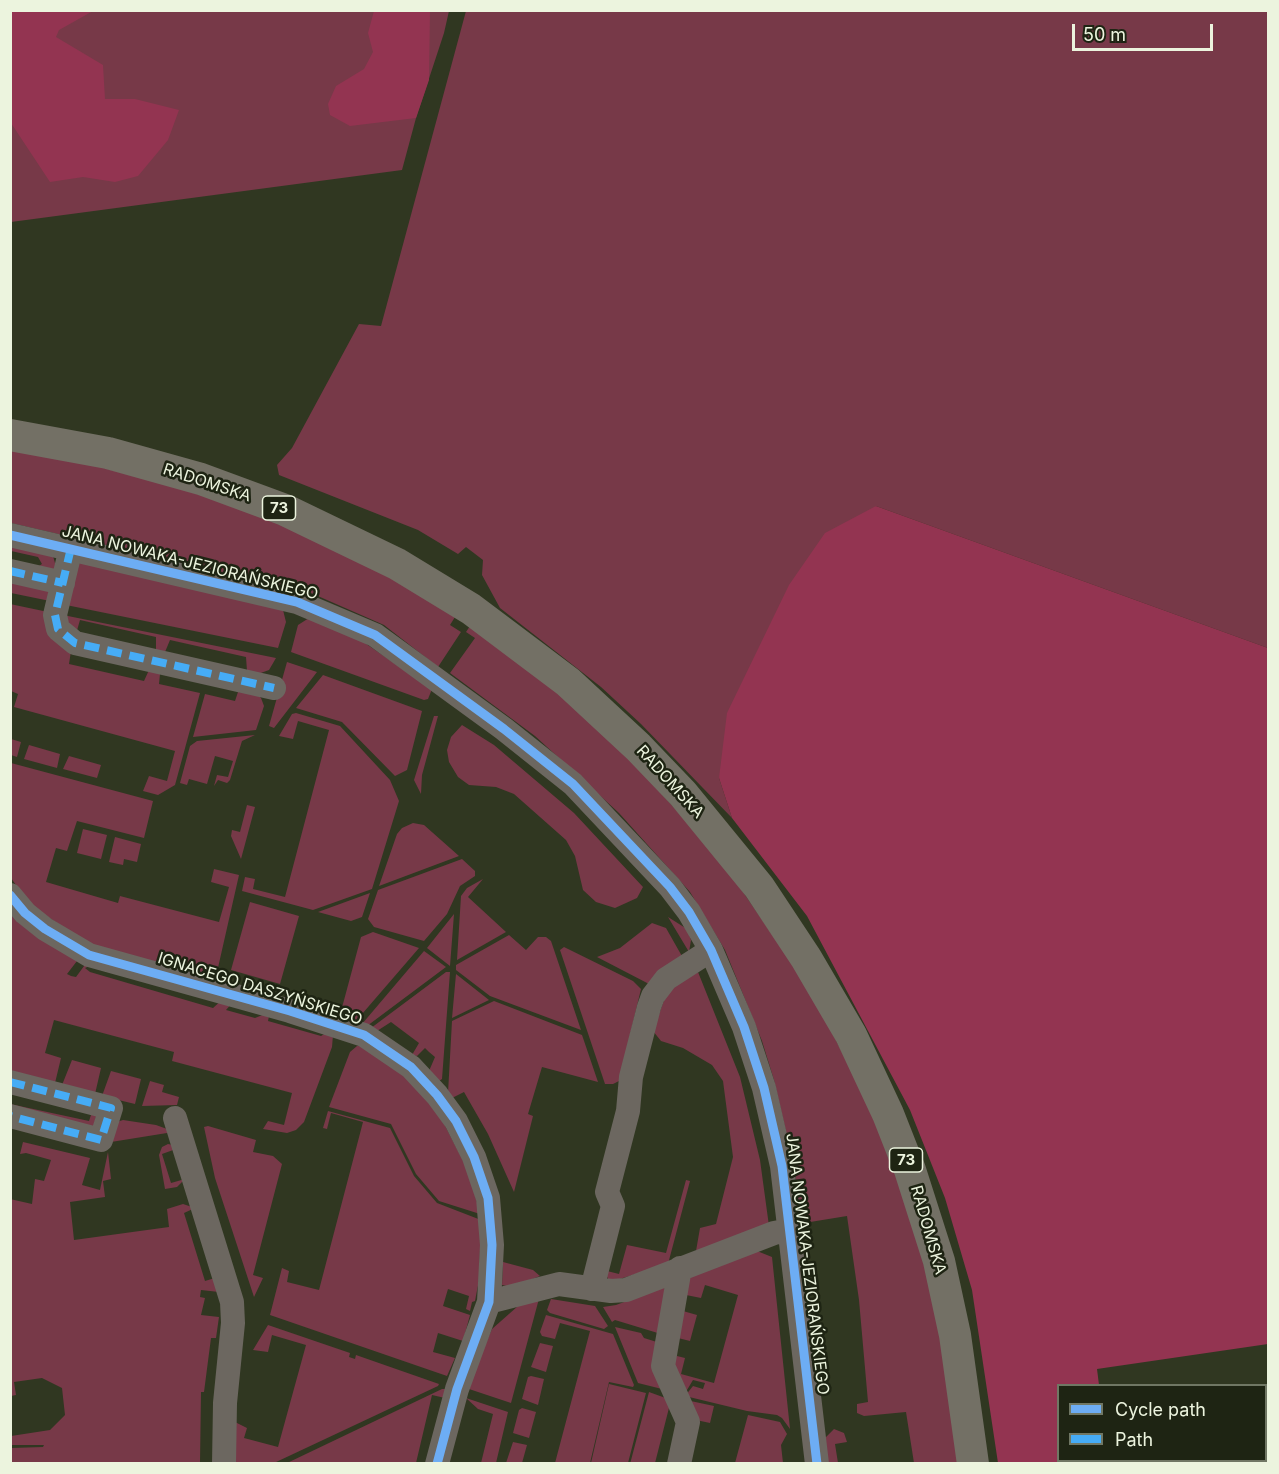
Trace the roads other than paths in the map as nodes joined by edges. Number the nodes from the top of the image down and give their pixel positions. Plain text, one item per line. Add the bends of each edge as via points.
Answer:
1 (10, 435) edge
2 (10, 535) edge
3 (71, 548) junction
4 (10, 571) edge
5 (63, 583) junction
6 (274, 688) dead end
7 (10, 895) edge
8 (711, 950) junction
9 (10, 1082) edge
10 (10, 1116) edge
11 (175, 1118) dead end
12 (790, 1230) junction
13 (680, 1269) junction
14 (592, 1289) junction
15 (489, 1302) junction
16 (224, 1464) edge
17 (437, 1464) edge
18 (679, 1464) edge
19 (817, 1464) edge
20 (973, 1464) edge

1 - 20 main road, RADOMSKA / 73 via 108,453 201,479 285,510 398,564 471,609 560,676 683,794 774,908 838,1011 884,1105 939,1261 955,1335
2 - 3 street, JANA NOWAKA-JEZIORAŃSKIEGO
3 - 5 street
3 - 8 street, JANA NOWAKA-JEZIORAŃSKIEGO via 297,602 375,635 573,784 670,887
4 - 5 street
5 - 6 street via 55,615 58,629 75,643
7 - 15 street, IGNACEGO DASZYŃSKIEGO via 45,929 89,955 349,1029 411,1067 456,1121 488,1198 492,1245
8 - 12 street, JANA NOWAKA-JEZIORAŃSKIEGO via 744,1027 764,1088 780,1158
8 - 14 street via 666,979 649,1007 607,1191 613,1206
9 - 10 street via 111,1108 101,1140
11 - 16 street via 232,1302 234,1323 225,1403
12 - 13 street
12 - 19 street, JANA NOWAKA-JEZIORAŃSKIEGO
13 - 14 street via 626,1290
13 - 18 street via 663,1366 688,1422
14 - 15 street via 559,1284
15 - 17 street, IGNACEGO DASZYŃSKIEGO

